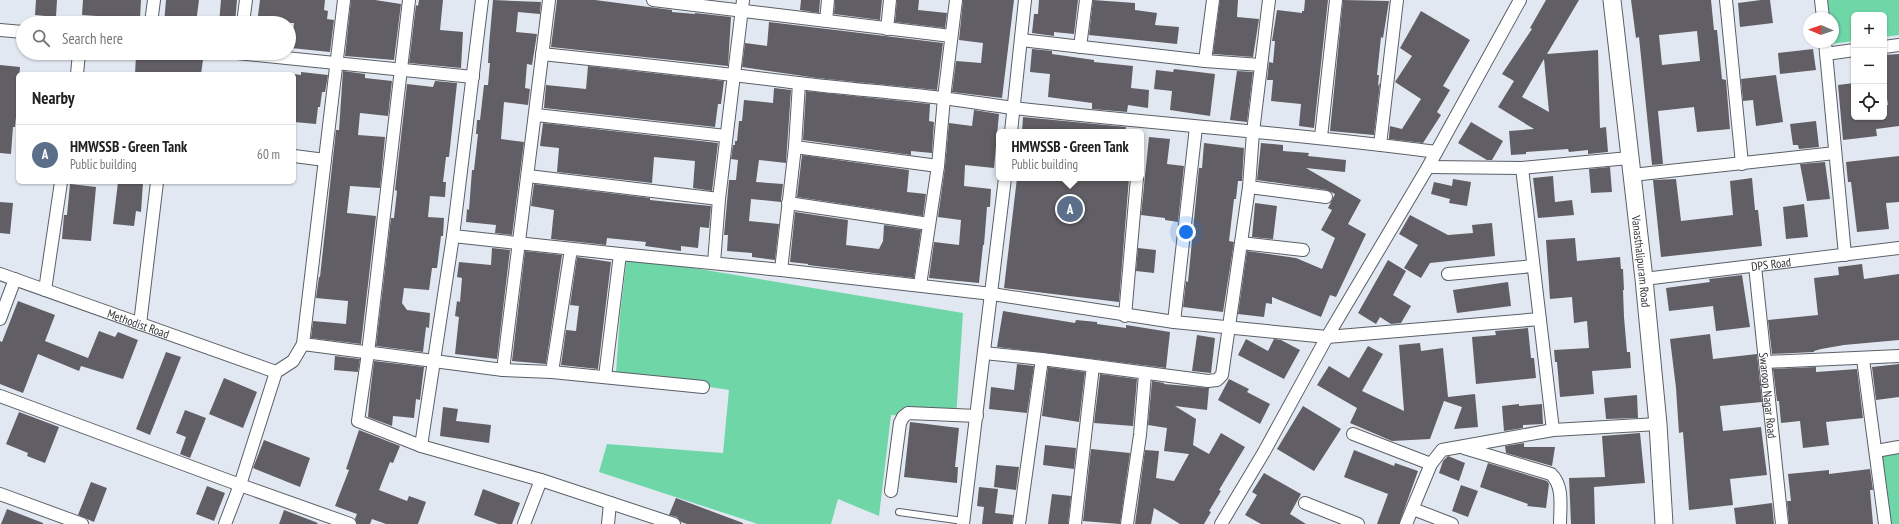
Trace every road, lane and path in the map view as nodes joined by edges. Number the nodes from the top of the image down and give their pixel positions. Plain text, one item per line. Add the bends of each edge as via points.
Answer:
1 (154, 0) edge
2 (246, 0) edge
3 (344, 0) edge
4 (409, 0) edge
5 (482, 0) edge
6 (549, 0) edge
7 (653, 0) edge
8 (828, 0) edge
9 (890, 0) edge
10 (956, 0) edge
11 (1025, 0) edge
12 (1086, 0) edge
13 (1210, 0) edge
14 (1269, 0) edge
15 (1336, 0) edge
16 (1397, 0) edge
17 (1520, 0) edge
18 (1612, 0) edge
19 (1726, 0) edge
20 (1822, 0) edge
21 (676, 2) edge
22 (742, 5) edge
23 (1823, 12) edge
24 (152, 16) edge
25 (244, 16) edge
26 (826, 21) junction
27 (887, 29) junction
28 (0, 30) edge
29 (16, 31) edge
30 (952, 36) junction
31 (1021, 40) junction
32 (1899, 45) edge
33 (1080, 47) junction
34 (1887, 47) edge
35 (1826, 48) edge
36 (1851, 50) edge
37 (542, 54) junction
38 (296, 59) edge
39 (78, 60) edge
40 (1205, 61) junction
41 (337, 64) junction
42 (1261, 65) junction
43 (401, 71) junction
44 (77, 72) edge
45 (733, 74) junction
46 (474, 77) junction
47 (799, 83) junction
48 (944, 98) junction
49 (1013, 108) junction
50 (536, 115) junction
51 (1141, 126) edge
52 (1196, 127) junction
53 (1010, 129) edge
54 (1253, 132) junction
55 (726, 136) junction
56 (1321, 138) junction
57 (1380, 145) junction
58 (794, 147) junction
59 (1436, 152) junction
60 (1835, 153) junction
61 (296, 156) edge
62 (1629, 158) junction
63 (325, 160) junction
64 (1742, 164) junction
65 (938, 166) junction
66 (1428, 166) junction
67 (1522, 168) junction
68 (1632, 175) junction
69 (528, 176) junction
70 (1005, 181) edge
71 (1137, 181) edge
72 (61, 184) edge
73 (157, 184) edge
74 (1249, 187) junction
75 (1326, 197) dead end
76 (719, 199) junction
77 (788, 203) junction
78 (929, 224) junction
79 (453, 236) junction
80 (519, 243) junction
81 (1241, 243) junction
82 (1899, 248) edge
83 (571, 249) junction
84 (1303, 250) dead end
85 (620, 254) junction
86 (1845, 255) junction
87 (714, 263) junction
88 (1533, 266) junction
89 (1755, 266) junction
90 (781, 270) junction
91 (0, 274) edge
92 (1448, 274) dead end
93 (15, 279) junction
94 (1644, 279) junction
95 (920, 285) junction
96 (45, 290) junction
97 (992, 294) junction
98 (1125, 316) junction
99 (0, 319) edge
100 (1540, 319) junction
101 (1174, 322) junction
102 (140, 324) junction
103 (1229, 327) junction
104 (1327, 337) junction
105 (303, 344) junction
106 (368, 353) junction
107 (984, 354) junction
108 (1899, 356) edge
109 (1042, 359) junction
110 (1863, 359) junction
111 (433, 361) junction
112 (1766, 362) junction
113 (1093, 366) junction
114 (502, 370) junction
115 (276, 372) junction
116 (552, 372) junction
117 (1146, 374) junction
118 (605, 377) junction
119 (703, 387) dead end
120 (0, 396) edge
121 (977, 416) junction
122 (1658, 424) junction
123 (1553, 430) junction
124 (1353, 434) dead end
125 (421, 446) junction
126 (1461, 447) junction
127 (1899, 448) edge
128 (1876, 451) junction
129 (1431, 464) junction
130 (540, 480) junction
131 (240, 485) junction
132 (891, 491) dead end
133 (0, 494) edge
134 (610, 503) junction
135 (1304, 503) dead end
136 (1413, 509) junction
137 (899, 512) dead end
138 (963, 523) edge
139 (82, 524) edge
140 (225, 524) edge
141 (350, 524) edge
142 (524, 524) edge
143 (608, 524) edge
144 (672, 524) edge
145 (1019, 524) edge
146 (1075, 524) edge
147 (1127, 524) edge
148 (1220, 524) edge
149 (1358, 524) edge
150 (1406, 524) edge
151 (1452, 524) edge
152 (1560, 524) edge
153 (1664, 524) edge
154 (1782, 524) edge
155 (1885, 524) edge

1 - 24 street
2 - 25 street
3 - 41 street
4 - 43 street
5 - 46 street
6 - 37 street
7 - 21 street
8 - 26 street
9 - 27 street
10 - 30 street
11 - 31 street
12 - 33 street
13 - 40 street
14 - 42 street
15 - 56 street
16 - 57 street
17 - 59 street
18 - 62 street, Vanasthalipuram Road
19 - 64 street
20 - 23 street
21 - 22 street
22 - 26 street
22 - 45 street
26 - 27 street
27 - 30 street
28 - 29 street
30 - 48 street
31 - 33 street
31 - 49 street
32 - 34 street
33 - 40 street
35 - 36 street
35 - 60 street
37 - 45 street
37 - 50 street
38 - 41 street
39 - 44 street
40 - 42 street
41 - 43 street
41 - 63 street
42 - 54 street
43 - 46 street
43 - 106 street
45 - 47 street
45 - 55 street
46 - 79 street
47 - 48 street
47 - 58 street
48 - 49 street
48 - 65 street
49 - 51 street
49 - 53 street
50 - 55 street
50 - 69 street
51 - 52 street
52 - 54 street
52 - 101 street
54 - 56 street
54 - 74 street
55 - 76 street
56 - 57 street
57 - 59 street
58 - 65 street
58 - 77 street
59 - 66 street
60 - 64 street
60 - 86 street
61 - 63 street
62 - 67 street
62 - 68 street, Vanasthalipuram Road
63 - 105 street
64 - 68 street
65 - 78 street
66 - 67 street
66 - 104 street
67 - 88 street
68 - 94 street, Vanasthalipuram Road
69 - 76 street
69 - 80 street
70 - 97 street
71 - 98 street
72 - 96 street
73 - 102 street
74 - 75 street
74 - 81 street
76 - 87 street
77 - 78 street
77 - 90 street
78 - 95 street
79 - 80 street
79 - 111 street
80 - 83 street
80 - 114 street
81 - 84 street
81 - 103 street
82 - 86 street, DPS Road
83 - 85 street
83 - 116 street
85 - 87 street
85 - 118 street
86 - 89 street, DPS Road
87 - 90 street
88 - 92 street
88 - 100 street
89 - 94 street, DPS Road
89 - 112 street, Swaroop Nagar Road
90 - 95 street
91 - 93 street, Methodist Road
93 - 96 street, Methodist Road
93 - 99 street
94 - 122 street, Vanasthalipuram Road
95 - 97 street
96 - 102 street, Methodist Road
97 - 98 street
97 - 107 street
98 - 101 street
100 - 104 street
100 - 123 street
101 - 103 street
102 - 115 street, Methodist Road
103 - 104 street
103 - 117 street via 1222,375 1217,380
104 - 148 street via 1264,452
105 - 106 street
105 - 115 street via 293,361
106 - 111 street
106 - 125 street via 358,421
107 - 109 street
107 - 121 street
108 - 110 street
109 - 113 street
109 - 145 street
110 - 112 street
110 - 128 street
111 - 114 street
111 - 125 street
112 - 154 street, Swaroop Nagar Road
113 - 117 street
113 - 146 street
114 - 116 street
115 - 131 street
116 - 118 street
117 - 147 street
118 - 119 street
120 - 131 street
121 - 132 street via 908,413 903,417 900,423
121 - 138 street
122 - 123 street
122 - 153 street, Vanasthalipuram Road
123 - 126 street
124 - 129 street
125 - 130 street
126 - 129 street via 1442,450
126 - 152 street via 1551,474 1558,480 1560,490
127 - 128 street
128 - 155 street
129 - 136 street
130 - 134 street
130 - 142 street
131 - 140 street
131 - 141 street
133 - 139 street
134 - 143 street
134 - 144 street
135 - 149 street
136 - 150 street
136 - 151 street
137 - 138 lane

